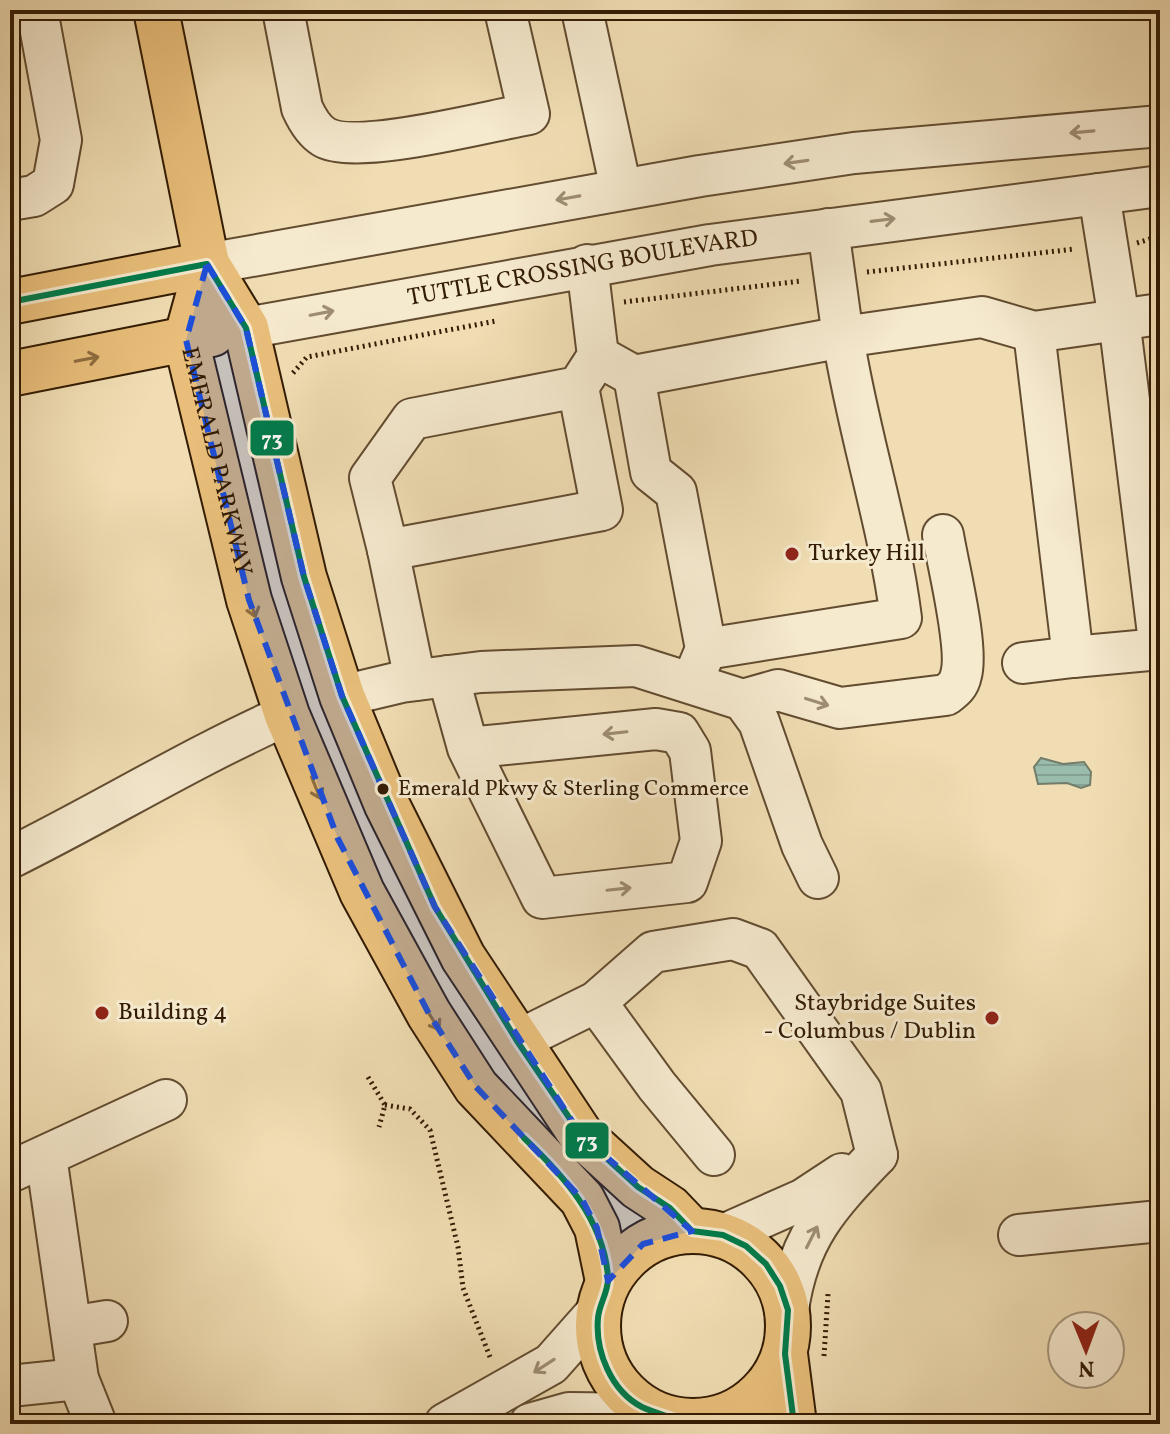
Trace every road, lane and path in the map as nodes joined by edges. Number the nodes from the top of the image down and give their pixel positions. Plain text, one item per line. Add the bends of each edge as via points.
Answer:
1 (37, 10) edge
2 (156, 10) edge
3 (283, 10) edge
4 (505, 10) edge
5 (582, 10) edge
6 (1160, 126) edge
7 (1160, 186) edge
8 (621, 189) junction
9 (1099, 194) junction
10 (10, 200) edge
11 (828, 229) junction
12 (1160, 236) edge
13 (1107, 246) junction
14 (207, 264) junction
15 (587, 265) junction
16 (834, 276) junction
17 (10, 302) edge
18 (592, 305) junction
19 (1160, 314) edge
20 (507, 319) dead end
21 (1119, 319) junction
22 (246, 328) junction
23 (1034, 332) junction
24 (843, 337) junction
25 (186, 340) junction
26 (588, 372) junction
27 (10, 374) edge
28 (634, 376) junction
29 (294, 386) dead end
30 (388, 550) junction
31 (896, 580) junction
32 (1160, 649) edge
33 (1073, 657) junction
34 (1023, 663) dead end
35 (699, 665) junction
36 (432, 678) junction
37 (342, 696) junction
38 (743, 700) junction
39 (287, 715) junction
40 (679, 733) junction
41 (468, 748) junction
42 (10, 858) edge
43 (818, 878) dead end
44 (596, 1002) junction
45 (517, 1041) junction
46 (368, 1077) dead end
47 (166, 1100) dead end
48 (385, 1105) junction
49 (379, 1127) dead end
50 (714, 1155) dead end
51 (877, 1155) junction
52 (46, 1156) junction
53 (10, 1172) edge
54 (1160, 1221) edge
55 (707, 1233) junction
56 (1019, 1235) dead end
57 (829, 1280) dead end
58 (603, 1296) junction
59 (788, 1310) junction
60 (490, 1357) dead end
61 (804, 1360) junction
62 (78, 1379) junction
63 (10, 1386) edge
64 (676, 1420) edge
65 (96, 1424) edge
66 (445, 1424) edge
67 (530, 1424) edge
68 (794, 1424) edge

1 - 10 street via 61,140 53,184 34,196
2 - 14 main road
3 - 4 street via 309,123 323,137 359,145 529,114
5 - 8 street
6 -> 8 street via 854,153
7 - 9 street, TUTTLE CROSSING BOULEVARD
8 -> 14 street
11 -> 9 street, TUTTLE CROSSING BOULEVARD
9 - 13 street
11 - 15 street, TUTTLE CROSSING BOULEVARD
11 - 16 street
12 - 13 path
13 - 16 path
13 - 21 street
14 - 17 main road
14 - 22 main road
14 - 25 main road, EMERALD PARKWAY
15 - 18 street
22 -> 15 street, TUTTLE CROSSING BOULEVARD
16 - 18 path
16 - 24 street
18 - 26 street
19 - 21 street
20 - 29 path via 307,357 293,374
21 - 23 street
21 - 32 street
22 - 25 main road, TUTTLE CROSSING BOULEVARD
22 - 37 main road via 304,577
23 - 24 street via 982,317
23 - 33 street
24 - 28 street
24 - 31 street
27 -> 25 main road, TUTTLE CROSSING BOULEVARD
25 -> 39 main road, EMERALD PARKWAY via 249,600
26 - 28 street
26 - 30 street via 412,419 370,478
26 - 30 street via 602,510
28 - 35 street via 651,472 676,492
30 - 36 street
31 - 35 street via 901,618
38 -> 31 street via 778,690 840,708 946,695 963,671 946,552
32 - 33 street
33 - 34 street
35 - 36 street via 560,666
35 - 38 street
35 - 40 street
36 - 37 street
36 - 41 street
37 - 45 main road via 435,907
38 - 43 street via 759,722
39 - 42 street
39 -> 58 main road, EMERALD PARKWAY via 362,892 429,1014 476,1087 582,1199 597,1228
40 -> 41 street via 656,729
41 -> 40 street via 542,898 687,882 701,841 690,751
44 - 45 street
44 - 50 street
44 - 51 street via 653,952 733,939 760,949 861,1091
45 - 55 main road via 581,1135 638,1187
46 - 48 path
47 - 52 street
48 - 49 path
48 - 60 path via 410,1109 430,1130 463,1288
51 - 55 street via 804,1199
59 -> 51 street via 793,1272 823,1214
52 - 53 street
52 - 62 street via 89,1324
54 - 56 street
55 - 58 main road via 666,1234 643,1244 623,1260
55 - 59 main road via 746,1246 766,1264
57 - 61 path
58 - 64 main road via 598,1342 608,1372 628,1397
58 -> 66 street via 551,1364
59 - 61 main road
61 - 64 main road via 747,1405 718,1419
61 - 68 main road
62 - 63 street
62 - 65 street
64 - 67 street via 569,1413

